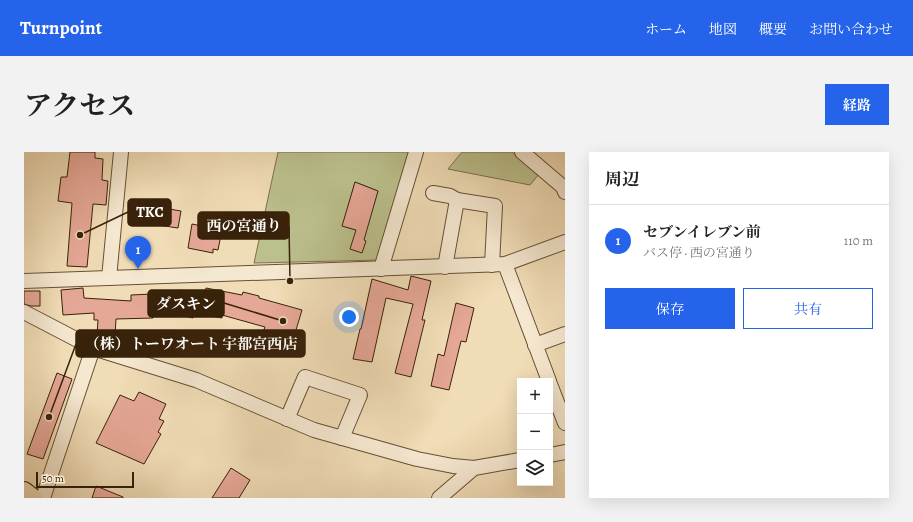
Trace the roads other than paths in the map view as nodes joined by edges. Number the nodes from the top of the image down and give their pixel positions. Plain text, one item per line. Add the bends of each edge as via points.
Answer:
1 (121, 152) edge
2 (416, 152) edge
3 (531, 155) edge
4 (433, 192) dead end
5 (565, 192) edge
6 (457, 200) junction
7 (565, 242) edge
8 (498, 264) junction
9 (445, 267) junction
10 (381, 269) junction
11 (109, 278) junction
12 (24, 281) edge
13 (24, 312) edge
14 (565, 334) edge
15 (535, 345) junction
16 (93, 348) junction
17 (548, 378) edge
18 (553, 392) edge
19 (288, 419) junction
20 (565, 423) edge
21 (342, 438) junction
22 (565, 452) edge
23 (553, 454) edge
24 (517, 461) edge
25 (474, 468) junction
26 (24, 491) edge
27 (33, 498) edge
28 (43, 498) edge
29 (439, 498) edge

1 - 11 street
2 - 10 street
3 - 5 street
4 - 6 street
6 - 8 street via 496,206
6 - 9 street
7 - 8 street
8 - 9 street
8 - 15 street
9 - 10 street
10 - 11 street
11 - 12 street
13 - 16 street
14 - 15 street
15 - 17 street
16 - 19 street via 196,380
16 - 28 street
18 - 20 street
19 - 21 street
19 - 21 street via 305,377 360,395
21 - 25 street via 417,459
22 - 23 street
24 - 25 street
25 - 29 street
26 - 27 main road

